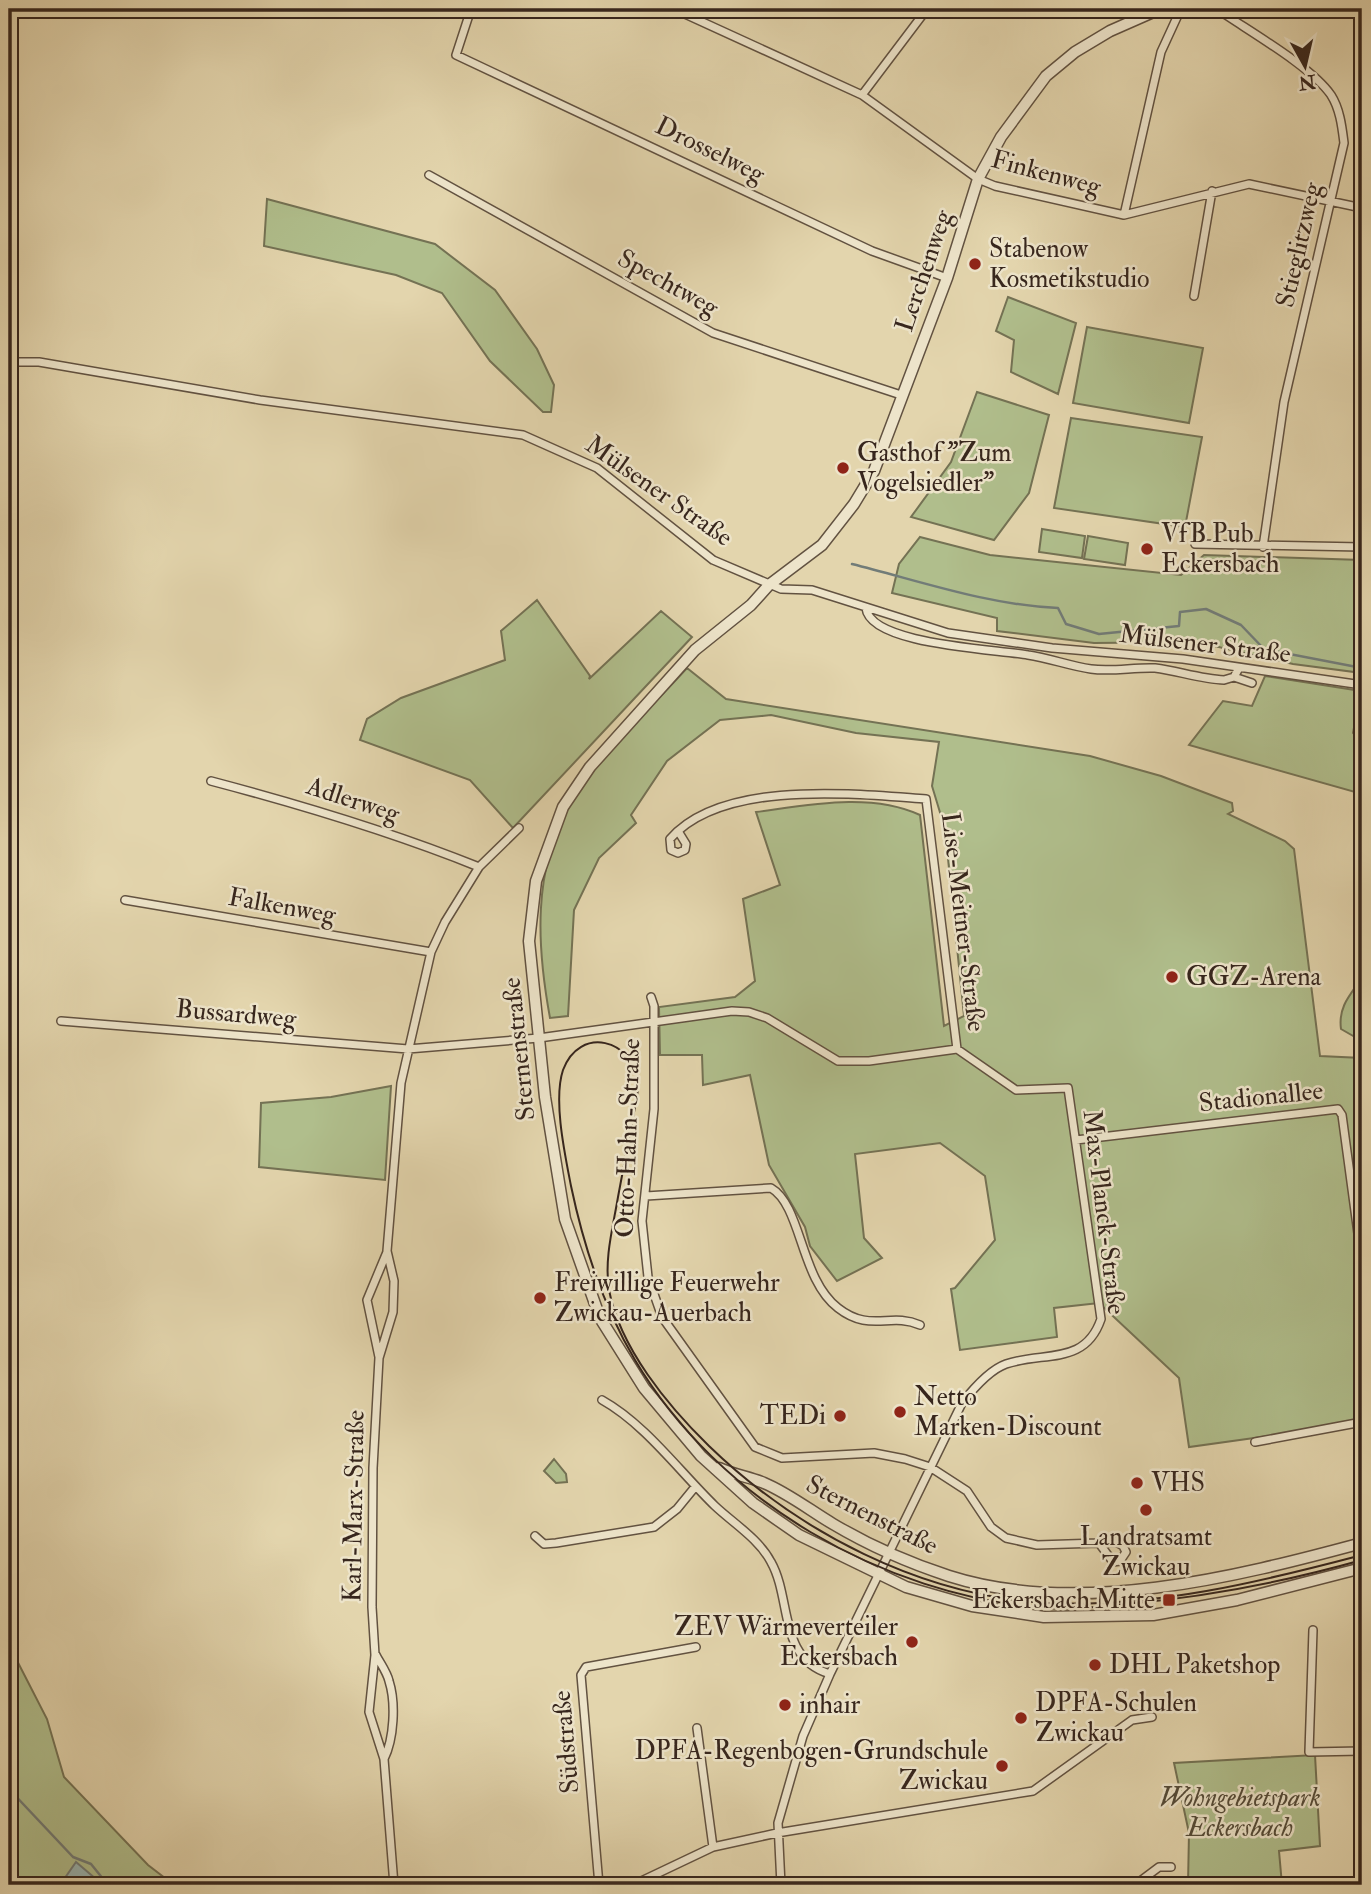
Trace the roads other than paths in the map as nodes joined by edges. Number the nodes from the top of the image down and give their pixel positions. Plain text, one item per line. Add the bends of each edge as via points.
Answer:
1 (471, 9) edge
2 (674, 9) edge
3 (927, 9) edge
4 (1160, 9) edge
5 (1177, 9) edge
6 (1217, 9) edge
7 (862, 95) junction
8 (429, 175) dead end
9 (978, 179) junction
10 (1212, 191) junction
11 (1332, 200) junction
12 (1362, 208) edge
13 (1124, 215) junction
14 (947, 278) junction
15 (1194, 296) dead end
16 (9, 362) edge
17 (901, 396) junction
18 (1195, 544) dead end
19 (1263, 547) junction
20 (1362, 547) edge
21 (769, 585) junction
22 (866, 608) junction
23 (1239, 668) junction
24 (1234, 677) junction
25 (1252, 683) dead end
26 (1362, 685) edge
27 (211, 781) dead end
28 (519, 828) dead end
29 (678, 831) dead end
30 (479, 867) junction
31 (125, 900) dead end
32 (431, 952) junction
33 (651, 997) dead end
34 (61, 1021) dead end
35 (652, 1022) junction
36 (539, 1038) junction
37 (408, 1049) junction
38 (957, 1049) junction
39 (1076, 1140) junction
40 (646, 1196) junction
41 (387, 1251) junction
42 (1362, 1263) edge
43 (920, 1325) dead end
44 (379, 1358) junction
45 (602, 1401) dead end
46 (1362, 1422) edge
47 (1255, 1442) dead end
48 (701, 1457) junction
49 (930, 1467) junction
50 (695, 1487) junction
51 (535, 1536) dead end
52 (1099, 1543) dead end
53 (1362, 1543) edge
54 (889, 1553) junction
55 (1362, 1568) edge
56 (878, 1576) junction
57 (1313, 1630) dead end
58 (696, 1647) dead end
59 (375, 1655) junction
60 (830, 1674) junction
61 (1152, 1717) dead end
62 (697, 1728) dead end
63 (1362, 1751) edge
64 (384, 1759) junction
65 (777, 1833) junction
66 (713, 1847) junction
67 (1171, 1867) dead end
68 (394, 1885) edge
69 (599, 1885) edge
70 (633, 1885) edge
71 (781, 1885) edge
72 (1135, 1885) edge

1 - 14 street, Drosselweg via 456,55 872,251
2 - 7 street, Finkenweg
3 - 7 street
4 - 9 street, Lerchenweg via 1110,31 1046,76 1001,137
5 - 13 street via 1161,52
6 - 11 street, Stieglitzweg via 1315,78 1332,96 1344,143
7 - 9 street, Finkenweg
8 - 17 street, Spechtweg via 713,333
9 - 13 street, Finkenweg
9 - 14 street, Lerchenweg
10 - 11 street, Finkenweg via 1250,184
10 - 13 street, Finkenweg
10 - 15 street
11 - 12 street, Finkenweg
11 - 19 street, Stieglitzweg via 1284,402
14 - 17 street, Lerchenweg
16 - 21 street, Mülsener Straße via 39,362 260,400 523,435 597,468 713,560
17 - 21 street, Lerchenweg via 874,471 854,504 822,545
18 - 19 street
19 - 20 street
21 - 22 street, Mülsener Straße via 812,590
21 - 36 street, Sternenstraße via 695,650 590,767 563,807 536,881 529,941
22 - 23 street, Mülsener Straße via 948,633
22 - 24 street via 874,625 972,650 1024,654 1089,669 1151,668 1211,679
23 - 24 street
23 - 26 street, Mülsener Straße
24 - 25 street
27 - 30 street, Adlerweg via 315,809
28 - 30 street, Karl-Marx-Straße
29 - 38 street, Lise-Meitner-Straße via 708,812 774,797 850,793 926,799
30 - 32 street, Karl-Marx-Straße
31 - 32 street, Falkenweg
32 - 37 street, Karl-Marx-Straße
33 - 35 street, Otto-Hahn-Straße
34 - 37 street, Bussardweg
35 - 36 street, Bussardweg
35 - 38 street, Bussardweg via 749,1012 838,1061
35 - 40 street, Otto-Hahn-Straße via 654,1109
36 - 37 street, Bussardweg
36 - 48 street, Sternenstraße via 565,1219 600,1318 643,1388
37 - 41 street, Karl-Marx-Straße
38 - 39 street, Max-Planck-Straße via 1016,1090 1068,1088
39 - 42 street, Stadionallee via 1338,1109
39 - 49 street, Max-Planck-Straße via 1101,1319 1095,1336 1071,1353 1004,1364 975,1387
40 - 43 street via 771,1188 782,1194 789,1206 805,1259 836,1307 868,1323 909,1320
40 - 49 street, Otto-Hahn-Straße via 642,1221 648,1277 662,1317 755,1447 782,1458 874,1453
41 - 44 street, Karl-Marx-Straße via 394,1281 393,1312
41 - 44 street, Karl-Marx-Straße via 367,1300
44 - 59 street, Karl-Marx-Straße via 373,1468
45 - 50 street via 621,1410
46 - 47 street
48 - 54 street, Sternenstraße via 727,1472 764,1483
48 - 56 street, Sternenstraße via 753,1503 799,1535
49 - 52 street, Otto-Hahn-Straße via 967,1491 991,1527 1006,1538 1037,1545
49 - 54 street, Max-Planck-Straße
50 - 51 street via 677,1509 653,1527 544,1544
50 - 60 street via 764,1550 780,1584 788,1629 798,1651
53 - 54 street, Sternenstraße via 1232,1574 1081,1593 952,1577
54 - 56 street, Max-Planck-Straße
55 - 56 street, Sternenstraße via 1209,1606 1108,1618 1007,1613
56 - 60 street, Max-Planck-Straße
57 - 63 street via 1309,1752
58 - 69 street, Südstraße via 586,1667 581,1675
59 - 64 street, Karl-Marx-Straße via 369,1712
59 - 64 street, Karl-Marx-Straße via 389,1680 392,1708
60 - 65 street, Max-Planck-Straße via 785,1791
61 - 65 street via 1132,1720 1033,1791
62 - 66 street
64 - 68 street, Karl-Marx-Straße
65 - 66 street
65 - 71 street, Max-Planck-Straße
66 - 70 street
67 - 72 street via 1159,1867

